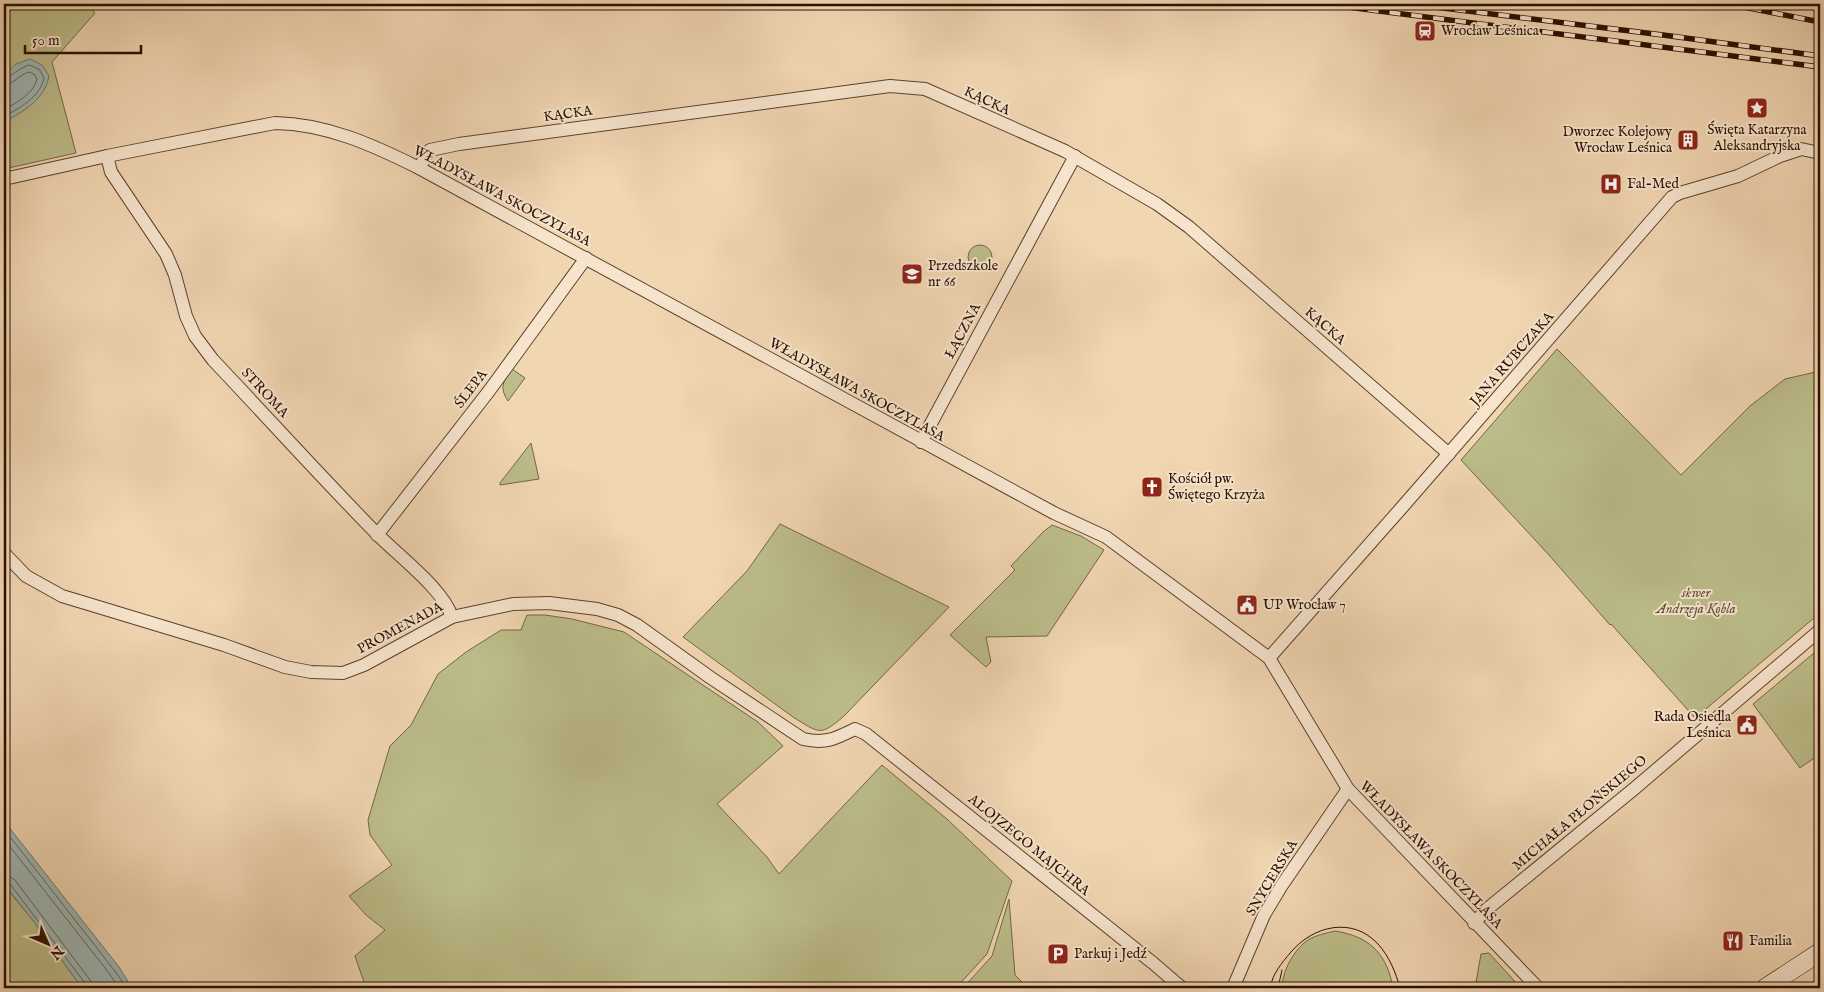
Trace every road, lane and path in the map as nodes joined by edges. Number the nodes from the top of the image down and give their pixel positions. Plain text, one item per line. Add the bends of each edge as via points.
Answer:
1 (1820, 153) edge
2 (107, 156) junction
3 (1075, 156) junction
4 (418, 168) junction
5 (4, 179) edge
6 (586, 258) junction
7 (921, 442) junction
8 (1449, 454) junction
9 (377, 535) junction
10 (4, 552) edge
11 (452, 617) junction
12 (1820, 630) edge
13 (1269, 658) junction
14 (855, 729) joint
15 (1348, 789) junction
16 (1474, 923) junction
17 (1820, 952) edge
18 (1182, 988) edge
19 (1233, 988) edge
20 (1538, 988) edge
21 (1765, 988) edge

1 - 8 street, JANA RUBCZAKA via 1801,149 1738,176 1672,197
2 - 4 street, WŁADYSŁAWA SKOCZYLASA via 274,123 296,123 349,136
2 - 5 street, WŁADYSŁAWA SKOCZYLASA
2 - 9 street, STROMA via 111,172 166,254 186,316 213,360
3 - 4 street, KĄCKA via 925,89 890,86 459,144 430,150
3 - 7 street, ŁĄCZNA
3 - 8 street, KĄCKA via 1157,204 1189,227
4 - 6 street, WŁADYSŁAWA SKOCZYLASA
6 - 7 street, WŁADYSŁAWA SKOCZYLASA
6 - 9 street, ŚLEPA via 489,391
7 - 13 street, WŁADYSŁAWA SKOCZYLASA via 1106,537
8 - 13 street, JANA RUBCZAKA
9 - 11 street, STROMA via 433,588 448,606
10 - 11 street, PROMENADA via 26,576 62,596 285,667 311,672 343,673 364,665
11 - 14 street, PROMENADA via 522,604 549,603 597,609 637,625 803,739 815,742 833,740
12 - 16 street, MICHAŁA PŁOŃSKIEGO
13 - 15 street, WŁADYSŁAWA SKOCZYLASA
14 - 18 street, ALOJZEGO MAJCHRA via 866,734
15 - 16 street, WŁADYSŁAWA SKOCZYLASA
15 - 19 street, SNYCERSKA via 1264,915
16 - 20 street, WŁADYSŁAWA SKOCZYLASA
17 - 21 main road

